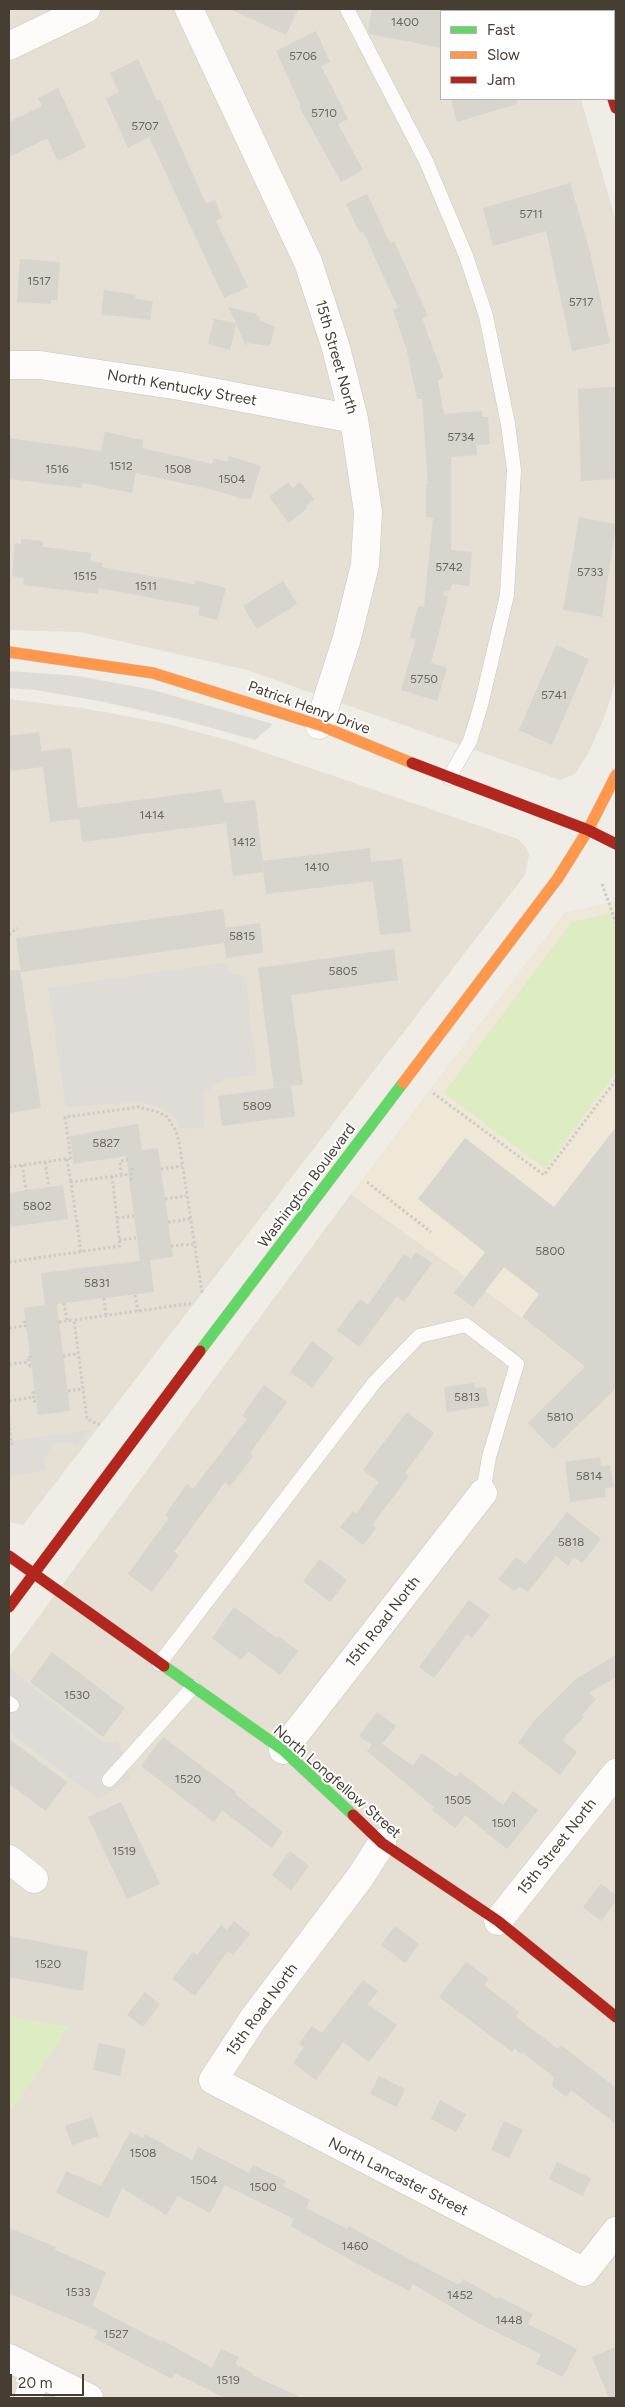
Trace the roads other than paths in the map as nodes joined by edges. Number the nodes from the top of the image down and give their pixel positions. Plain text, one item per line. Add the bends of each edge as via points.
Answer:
1 (86, 9) edge
2 (189, 9) edge
3 (347, 9) edge
4 (9, 46) edge
5 (9, 365) edge
6 (354, 419) junction
7 (9, 652) edge
8 (319, 725) junction
9 (616, 775) edge
10 (449, 778) junction
11 (588, 830) junction
12 (616, 840) edge
13 (616, 844) edge
14 (483, 1493) joint
15 (9, 1556) edge
16 (32, 1574) junction
17 (9, 1607) edge
18 (159, 1664) junction
19 (193, 1687) junction
20 (283, 1750) junction
21 (616, 1773) edge
22 (109, 1780) dead end
23 (382, 1843) junction
24 (9, 1859) edge
25 (34, 1879) dead end
26 (498, 1921) junction
27 (616, 2017) edge
28 (213, 2080) joint
29 (616, 2231) edge
30 (9, 2358) edge
31 (38, 2373) junction
32 (28, 2398) edge
33 (89, 2398) edge

1 - 4 street
2 - 6 street, 15th Street North via 308,262 336,348
3 - 10 lane via 426,161 466,256 486,316 508,424 514,489 507,595 470,741
5 - 6 street, North Kentucky Street via 40,364
6 - 8 street, 15th Street North via 368,512 365,565 348,638
7 - 8 street, Patrick Henry Drive via 153,673
8 - 10 street, Patrick Henry Drive
9 - 11 street, Washington Boulevard
10 - 11 street, Patrick Henry Drive
11 - 12 street, Patrick Henry Drive
11 - 13 street, Patrick Henry Drive
11 - 16 street, Washington Boulevard via 558,878
14 - 18 lane via 489,1457 517,1364 466,1325 419,1336 374,1382
14 - 20 street, 15th Road North
15 - 16 street, North Longfellow Street
16 - 17 street, Washington Boulevard
16 - 18 street, North Longfellow Street
18 - 19 street, North Longfellow Street
19 - 20 street, North Longfellow Street
19 - 22 lane
20 - 23 street, North Longfellow Street
21 - 26 street, 15th Street North
23 - 26 street, North Longfellow Street
23 - 28 street, 15th Road North
24 - 25 street
26 - 27 street, North Longfellow Street
28 - 29 street, North Lancaster Street via 584,2272
30 - 31 street
31 - 32 street
31 - 33 street

